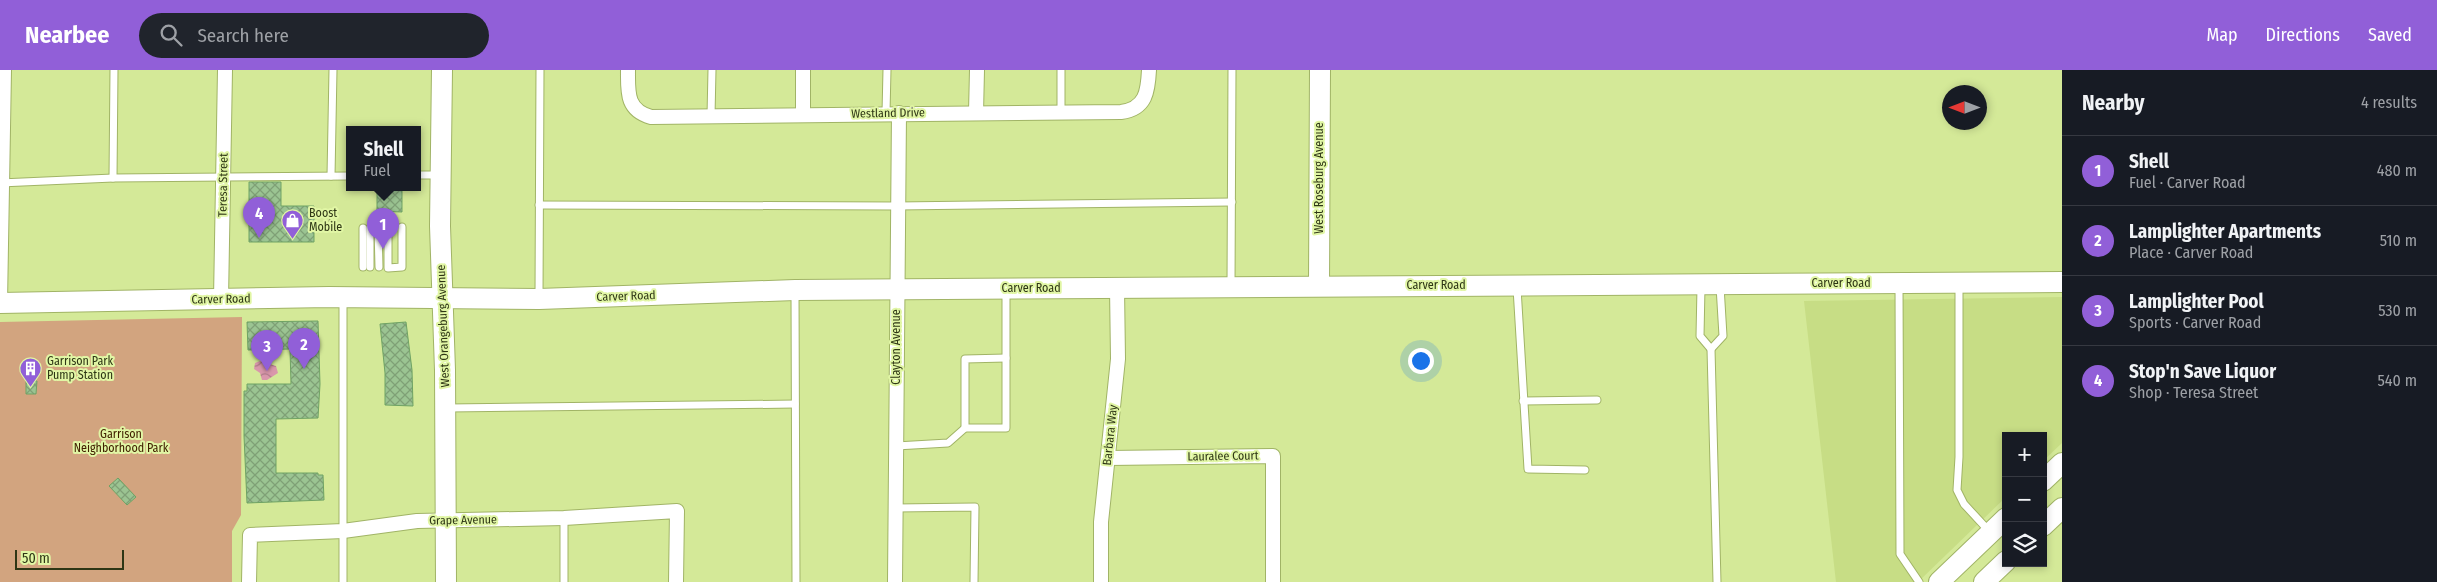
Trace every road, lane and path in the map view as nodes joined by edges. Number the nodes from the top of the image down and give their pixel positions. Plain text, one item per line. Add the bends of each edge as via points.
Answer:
1 (4, 70) edge
2 (114, 70) edge
3 (225, 70) edge
4 (333, 70) edge
5 (442, 70) edge
6 (540, 70) edge
7 (628, 70) edge
8 (712, 70) edge
9 (803, 70) edge
10 (887, 70) edge
11 (977, 70) edge
12 (1061, 70) edge
13 (1149, 70) edge
14 (1232, 70) edge
15 (1320, 70) edge
16 (892, 113) junction
17 (976, 113) junction
18 (1061, 113) junction
19 (803, 115) junction
20 (711, 116) junction
21 (421, 175) edge
22 (441, 175) junction
23 (223, 176) junction
24 (330, 176) junction
25 (346, 176) edge
26 (113, 178) junction
27 (1, 184) edge
28 (1232, 202) junction
29 (539, 205) junction
30 (898, 206) junction
31 (331, 213) dead end
32 (329, 228) dead end
33 (366, 228) dead end
34 (378, 228) dead end
35 (388, 228) dead end
36 (402, 228) dead end
37 (367, 267) dead end
38 (379, 268) dead end
39 (2062, 282) edge
40 (1899, 283) junction
41 (1959, 283) junction
42 (1711, 284) junction
43 (1517, 285) junction
44 (1319, 286) junction
45 (1231, 287) junction
46 (1006, 288) junction
47 (1117, 288) junction
48 (795, 290) junction
49 (896, 290) junction
50 (343, 297) junction
51 (443, 298) junction
52 (221, 299) junction
53 (539, 299) junction
54 (0, 303) edge
55 (1711, 349) junction
56 (1006, 358) junction
57 (1597, 400) dead end
58 (1523, 401) junction
59 (795, 404) junction
60 (445, 408) junction
61 (965, 428) junction
62 (896, 446) junction
63 (1108, 458) junction
64 (2062, 463) edge
65 (1585, 470) dead end
66 (2047, 477) edge
67 (896, 508) junction
68 (2062, 508) edge
69 (564, 518) junction
70 (446, 520) junction
71 (2002, 522) edge
72 (2047, 522) edge
73 (343, 531) junction
74 (1991, 533) junction
75 (2002, 545) edge
76 (2002, 565) edge
77 (249, 582) edge
78 (343, 582) edge
79 (446, 582) edge
80 (564, 582) edge
81 (676, 582) edge
82 (796, 582) edge
83 (895, 582) edge
84 (974, 582) edge
85 (1101, 582) edge
86 (1273, 582) edge
87 (1717, 582) edge
88 (1919, 582) edge
89 (1939, 582) edge
90 (1984, 582) edge

1 - 27 street
2 - 26 lane
3 - 23 street, Teresa Street
4 - 24 lane
5 - 22 street, West Orangeburg Avenue
6 - 29 lane
7 - 20 street, Westland Drive via 628,94 635,109 651,116
8 - 20 lane
9 - 19 street
10 - 16 lane
11 - 17 street
12 - 18 lane
13 - 18 street, Westland Drive via 1147,94 1129,111
14 - 28 lane
15 - 44 street, West Roseburg Avenue
16 - 17 street, Westland Drive
16 - 19 street, Westland Drive
16 - 30 street, Clayton Avenue
17 - 18 street, Westland Drive
19 - 20 street, Westland Drive
21 - 22 lane
22 - 51 street, West Orangeburg Avenue
23 - 24 lane
23 - 26 lane
23 - 52 street, Teresa Street
24 - 25 lane
26 - 27 lane
27 - 54 street
28 - 30 lane
28 - 45 lane
29 - 30 lane
29 - 53 lane
30 - 49 street, Clayton Avenue
31 - 32 path
33 - 37 lane
34 - 38 lane
35 - 36 lane via 388,268 402,268
39 - 41 street, Carver Road
40 - 41 street, Carver Road
40 - 42 street, Carver Road
40 - 88 lane via 1900,554
41 - 74 lane via 1957,490 1964,504
42 - 43 street, Carver Road
42 - 55 lane via 1700,336
42 - 55 lane via 1723,336
43 - 44 street, Carver Road
43 - 58 lane
44 - 45 street, Carver Road
45 - 47 street, Carver Road
46 - 47 street, Carver Road
46 - 49 street, Carver Road
46 - 56 lane
47 - 63 street, Barbara Way via 1118,359
48 - 49 street, Carver Road
48 - 53 street, Carver Road
48 - 59 lane
49 - 62 street, Clayton Avenue
50 - 51 street, Carver Road
50 - 52 street, Carver Road
50 - 73 lane
51 - 53 street, Carver Road
51 - 60 street, West Orangeburg Avenue
52 - 54 street, Carver Road
55 - 87 lane
56 - 61 lane via 965,359
56 - 61 lane via 1006,428
57 - 58 lane
58 - 65 lane via 1528,469
59 - 60 lane
59 - 82 lane
60 - 70 street, West Orangeburg Avenue
61 - 62 lane via 948,443
62 - 67 street, Clayton Avenue
63 - 85 street, Barbara Way via 1100,522
63 - 86 street, Lauralee Court via 1273,456
64 - 66 street
67 - 83 street, Clayton Avenue
67 - 84 lane via 975,507
68 - 72 street
69 - 70 street, Grape Avenue
69 - 80 lane
69 - 81 street, Grape Avenue via 677,511
70 - 73 street, Grape Avenue
70 - 79 street, West Orangeburg Avenue
71 - 74 street
73 - 77 street, Grape Avenue via 250,535
73 - 78 lane
74 - 75 street
74 - 89 street
76 - 90 street

